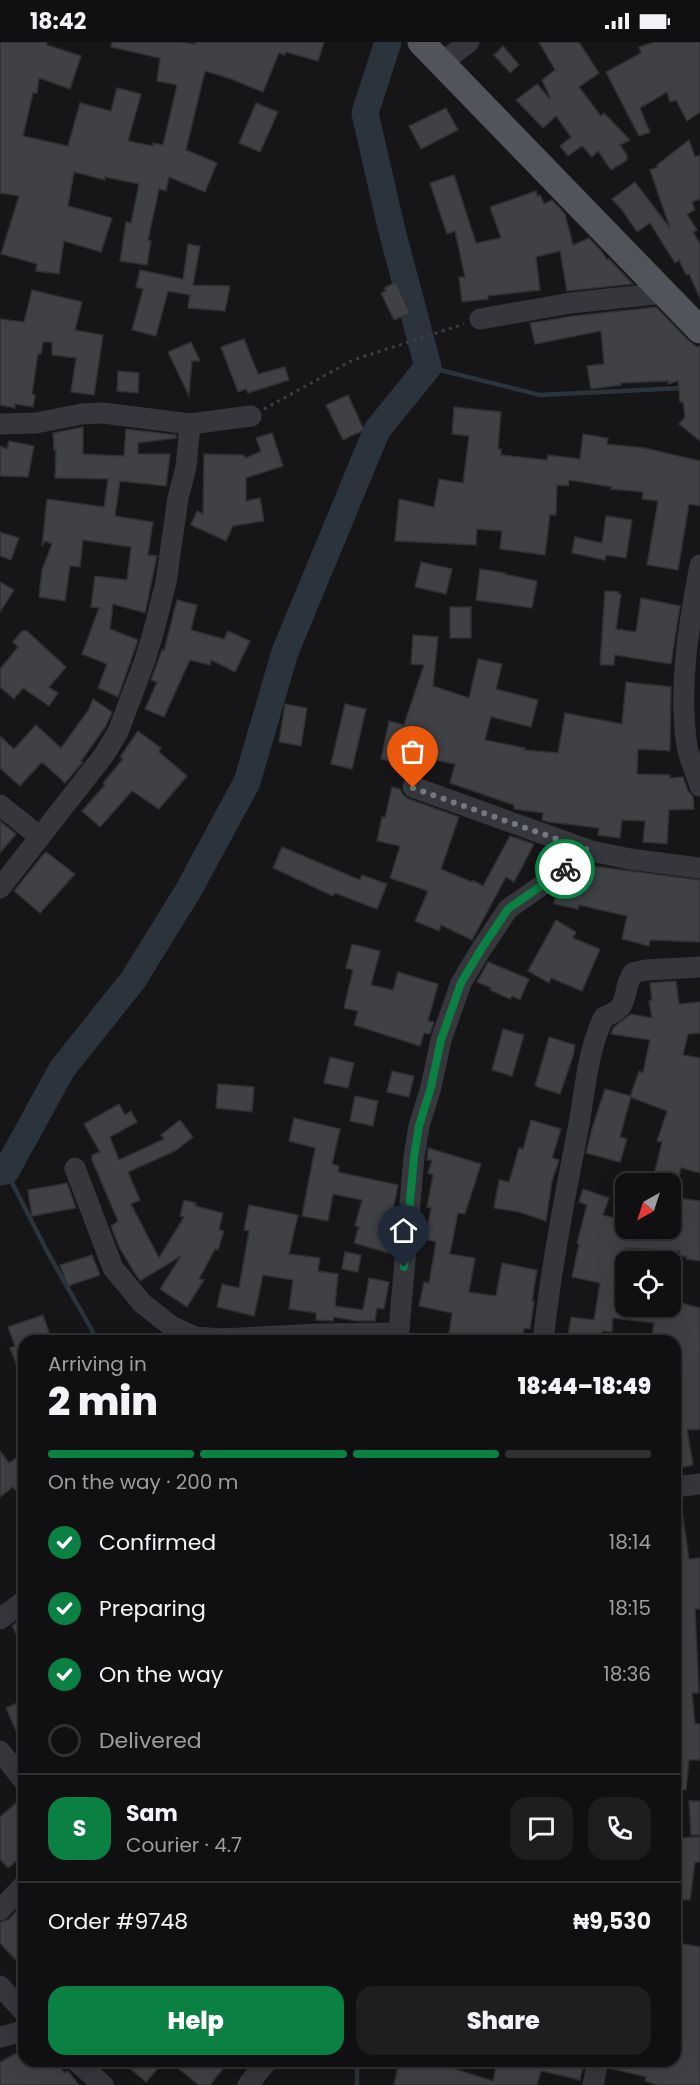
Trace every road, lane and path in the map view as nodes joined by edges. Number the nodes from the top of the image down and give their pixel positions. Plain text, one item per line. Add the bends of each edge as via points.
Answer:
1 (421, 42) edge
2 (469, 42) edge
3 (441, 63) junction
4 (665, 293) junction
5 (480, 319) joint
6 (700, 330) edge
7 (251, 416) joint
8 (0, 424) edge
9 (190, 424) junction
10 (700, 565) edge
11 (700, 786) edge
12 (413, 788) dead end
13 (0, 806) edge
14 (40, 837) junction
15 (591, 851) junction
16 (700, 868) edge
17 (0, 888) edge
18 (700, 967) edge
19 (75, 1168) dead end
20 (191, 1335) edge
21 (298, 1335) edge
22 (344, 1335) edge
23 (398, 1335) edge
24 (544, 1335) edge
25 (700, 1484) edge
26 (681, 1486) edge
27 (18, 1605) edge
28 (0, 1619) edge
29 (0, 1751) edge
30 (18, 1774) edge
31 (18, 1891) edge
32 (0, 1910) edge
33 (0, 1986) edge
34 (18, 2006) edge
35 (18, 2032) edge
36 (0, 2037) edge
37 (83, 2067) edge
38 (262, 2067) edge
39 (596, 2067) edge
40 (103, 2085) edge
41 (248, 2085) edge
42 (592, 2085) edge

1 - 3 main road
2 - 3 street
3 - 4 main road
4 - 5 street via 571,303
4 - 6 main road
5 - 7 path via 353,360
7 - 9 street
8 - 9 street via 103,413
9 - 14 street via 166,582 145,660 118,732
10 - 11 street via 684,668 684,708 687,748
12 - 15 street
13 - 14 street
14 - 17 street
15 - 16 street
15 - 23 street via 508,909 461,983 441,1040 419,1126
18 - 24 street via 633,973 620,1010 604,1017 601,1023 567,1185
19 - 20 street via 113,1268 142,1303 171,1326
21 - 22 street
25 - 26 street
27 - 28 street
29 - 30 street
31 - 32 street
33 - 34 street
35 - 36 street
37 - 40 street
38 - 41 street
39 - 42 street

